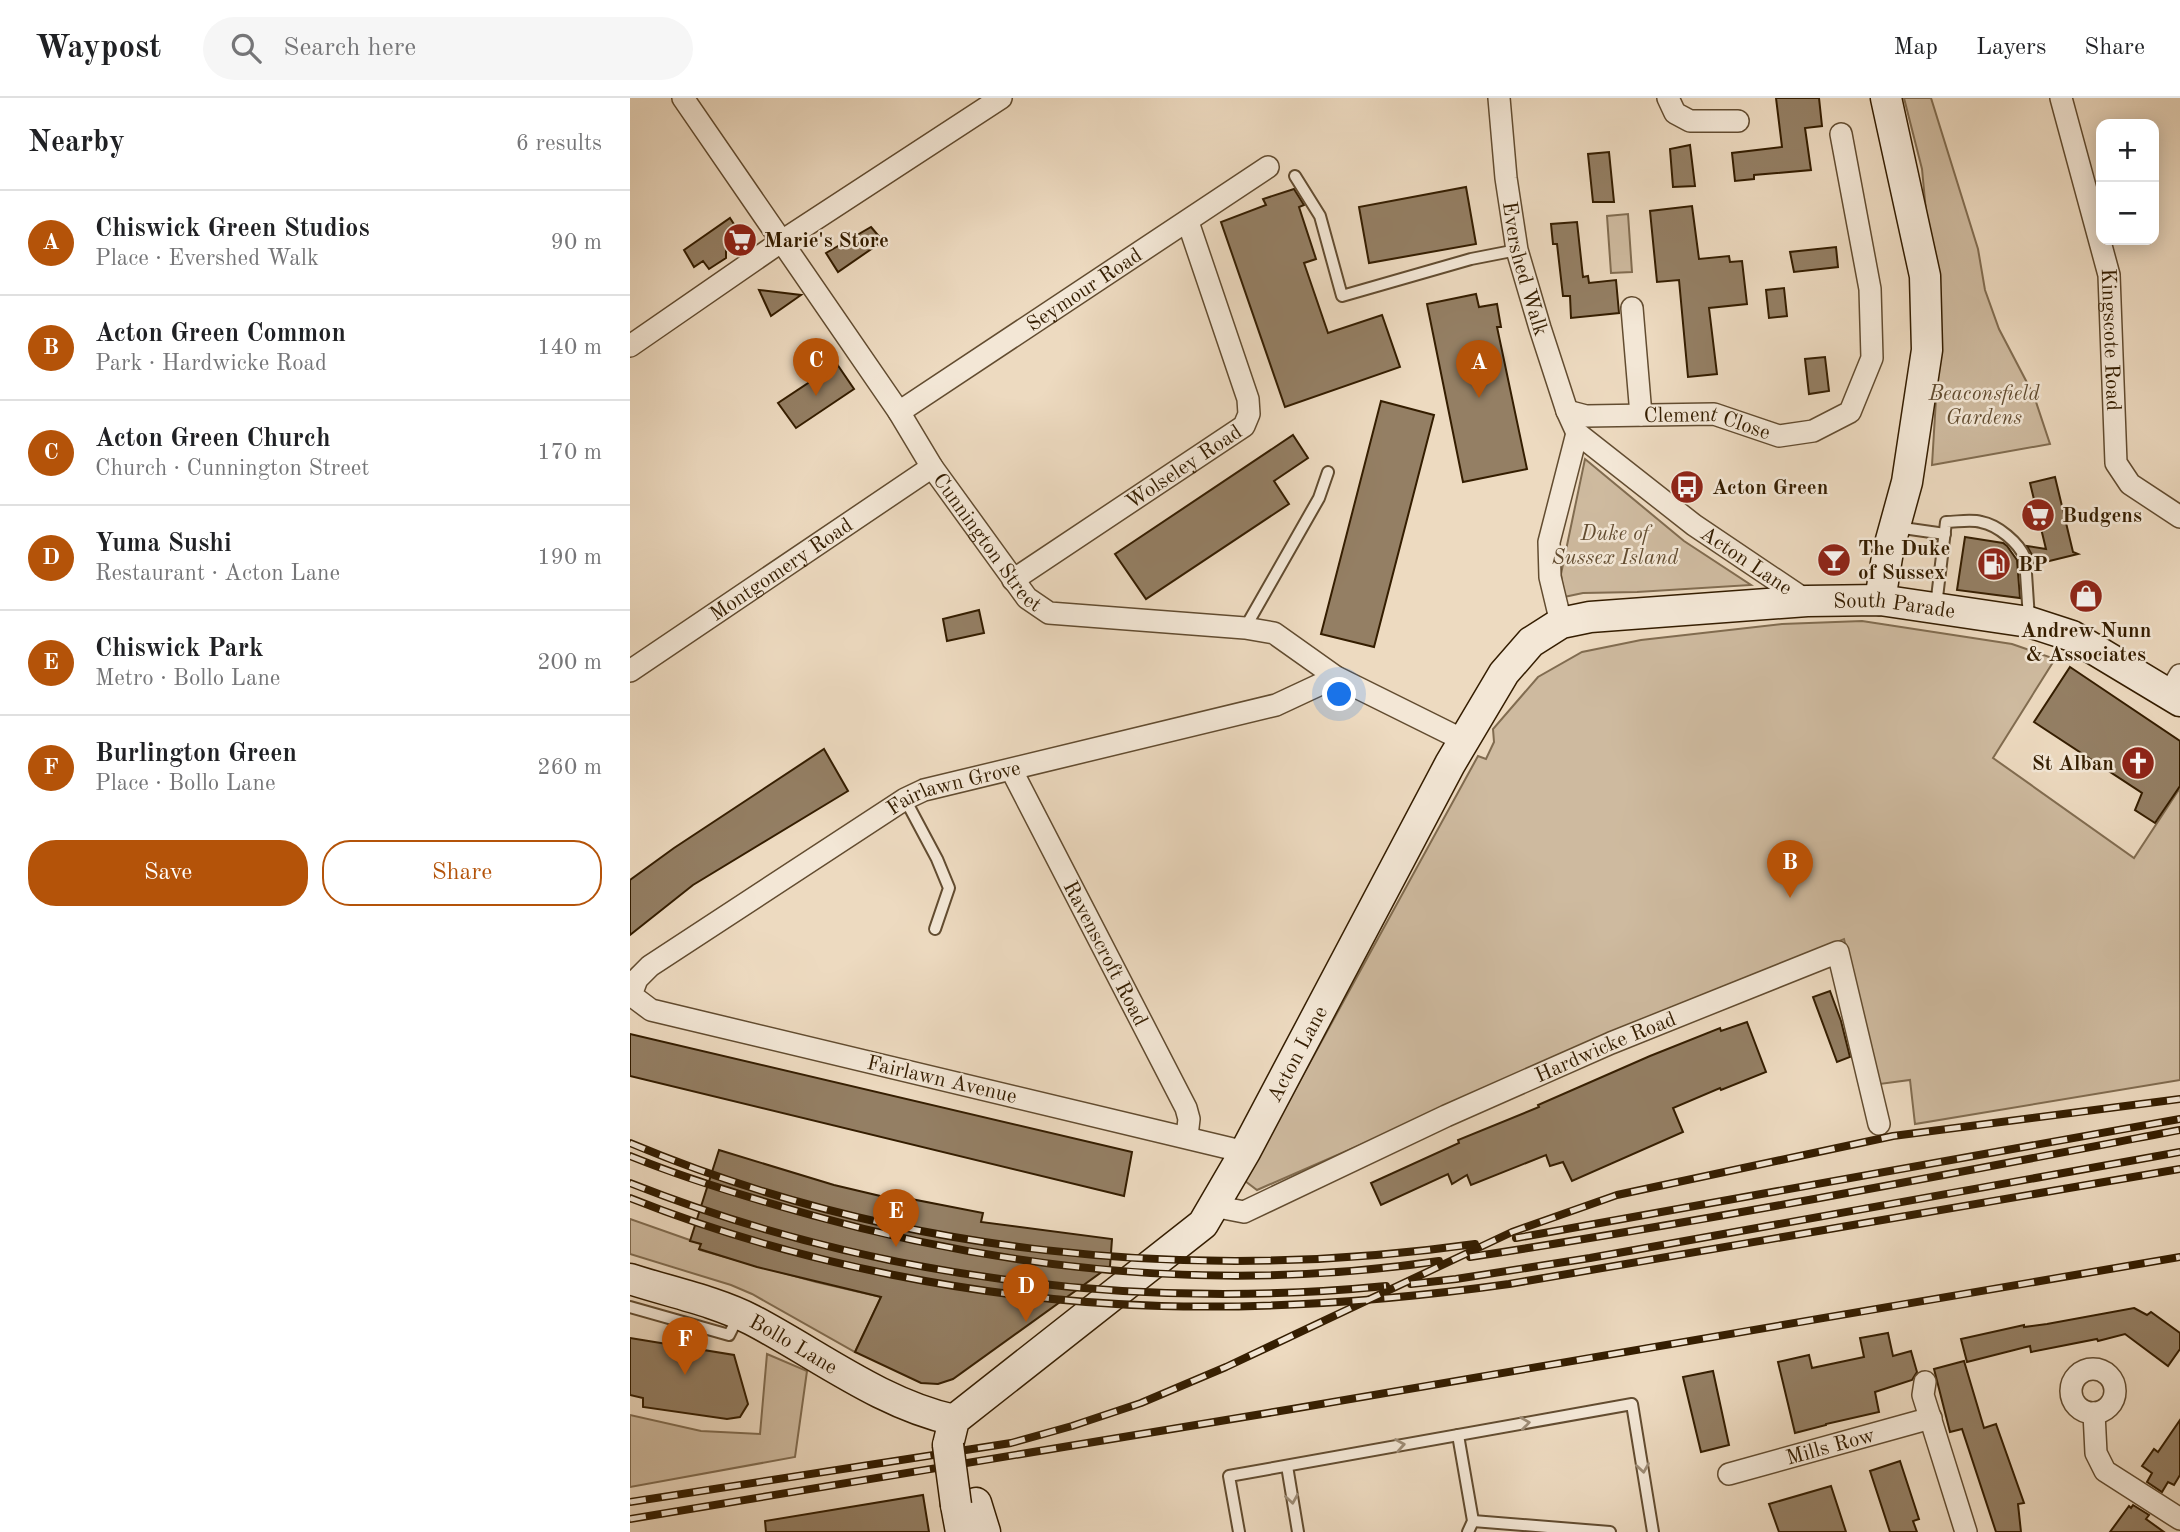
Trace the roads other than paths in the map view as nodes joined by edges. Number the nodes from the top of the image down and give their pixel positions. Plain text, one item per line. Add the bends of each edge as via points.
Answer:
1 (683, 98) edge
2 (1001, 98) edge
3 (1499, 98) edge
4 (1668, 98) edge
5 (1886, 98) edge
6 (2061, 98) edge
7 (1738, 121) dead end
8 (1841, 134) dead end
9 (1268, 167) dead end
10 (1295, 177) dead end
11 (1188, 222) junction
12 (782, 241) junction
13 (1517, 250) junction
14 (1632, 308) dead end
15 (630, 346) edge
16 (1567, 411) junction
17 (900, 412) junction
18 (1641, 415) junction
19 (1577, 433) junction
20 (932, 467) junction
21 (1328, 472) dead end
22 (2180, 517) edge
23 (1896, 527) junction
24 (1945, 534) junction
25 (1013, 580) junction
26 (1880, 600) junction
27 (1807, 601) junction
28 (1935, 609) junction
29 (1590, 617) joint
30 (2029, 622) junction
31 (1561, 623) junction
32 (1245, 628) junction
33 (630, 671) edge
34 (1336, 677) junction
35 (2176, 690) edge
36 (1463, 740) junction
37 (1013, 771) junction
38 (905, 799) junction
39 (935, 929) dead end
40 (640, 1003) joint
41 (1879, 1124) dead end
42 (1186, 1136) junction
43 (1245, 1152) junction
44 (1213, 1206) junction
45 (630, 1279) edge
46 (630, 1307) edge
47 (739, 1315) junction
48 (1925, 1382) dead end
49 (2094, 1413) dead end
50 (1931, 1418) junction
51 (1458, 1434) junction
52 (956, 1436) junction
53 (1287, 1466) junction
54 (1729, 1474) dead end
55 (964, 1513) edge
56 (2180, 1519) edge
57 (1470, 1527) edge
58 (985, 1532) edge
59 (1240, 1532) edge
60 (1298, 1532) edge
61 (1610, 1532) edge
62 (1653, 1532) edge
63 (1966, 1532) edge
64 (2171, 1532) edge

1 - 12 street, Cunnington Street
2 - 12 street
3 - 13 street, Evershed Walk
4 - 7 street via 1675,113 1690,121
5 - 23 main road via 1925,276 1927,350
6 - 22 street, Kingscote Road via 2109,275 2116,463 2130,484
8 - 18 street, Clement Close via 1870,289 1872,358 1850,412 1813,431 1779,436 1714,414
9 - 11 street, Seymour Road
10 - 13 lane via 1320,216 1342,296
11 - 17 street, Seymour Road
11 - 25 street, Wolseley Road via 1248,399 1244,426
12 - 15 street
12 - 17 street, Cunnington Street
13 - 16 street, Evershed Walk
14 - 18 street
16 - 18 street, Clement Close via 1586,416
16 - 19 street, Evershed Walk
17 - 20 street, Cunnington Street
19 - 27 street, Acton Lane via 1694,525
19 - 31 street via 1549,542 1550,577
20 - 25 street, Cunnington Street
20 - 33 street, Montgomery Road
21 - 32 lane via 1319,498
23 - 24 lane
23 - 26 main road
24 - 28 lane
24 - 30 lane via 1946,522 1981,521 2021,549
25 - 32 street, Cunnington Street via 1027,598 1049,613
26 - 27 main road, South Parade
26 - 28 main road, South Parade
27 - 29 main road, South Parade
28 - 30 main road, South Parade
29 - 31 main road, Acton Lane
30 - 35 main road, South Parade via 2071,636
31 - 36 main road, Acton Lane via 1531,642 1504,673
32 - 34 street, Cunnington Street via 1275,633
34 - 36 street, Cunnington Street
34 - 37 street, Fairlawn Grove via 1276,705
36 - 43 main road, Acton Lane
37 - 38 street, Fairlawn Grove via 924,790
37 - 42 street, Ravenscroft Road via 1186,1108
38 - 39 lane via 949,888
38 - 40 street, Fairlawn Grove via 650,966 637,979 631,995
40 - 42 street, Fairlawn Avenue via 652,1010
41 - 44 street, Hardwicke Road via 1838,952 1611,1043 1244,1212
42 - 43 street, Fairlawn Avenue
43 - 44 main road, Acton Lane
44 - 52 main road, Acton Lane via 1195,1233
45 - 47 main road, Bollo Lane
46 - 47 lane via 729,1335
47 - 52 main road, Bollo Lane via 874,1389 930,1413
48 - 50 street via 1923,1395
49 - 56 street via 2096,1453 2105,1471
50 - 54 street, Mills Row
50 - 63 street
53 -> 51 lane
51 - 57 lane
51 -> 62 lane via 1632,1404
52 - 55 main road
53 - 59 lane via 1229,1476
53 -> 60 lane
55 - 58 main road
56 - 64 street
57 - 61 lane

